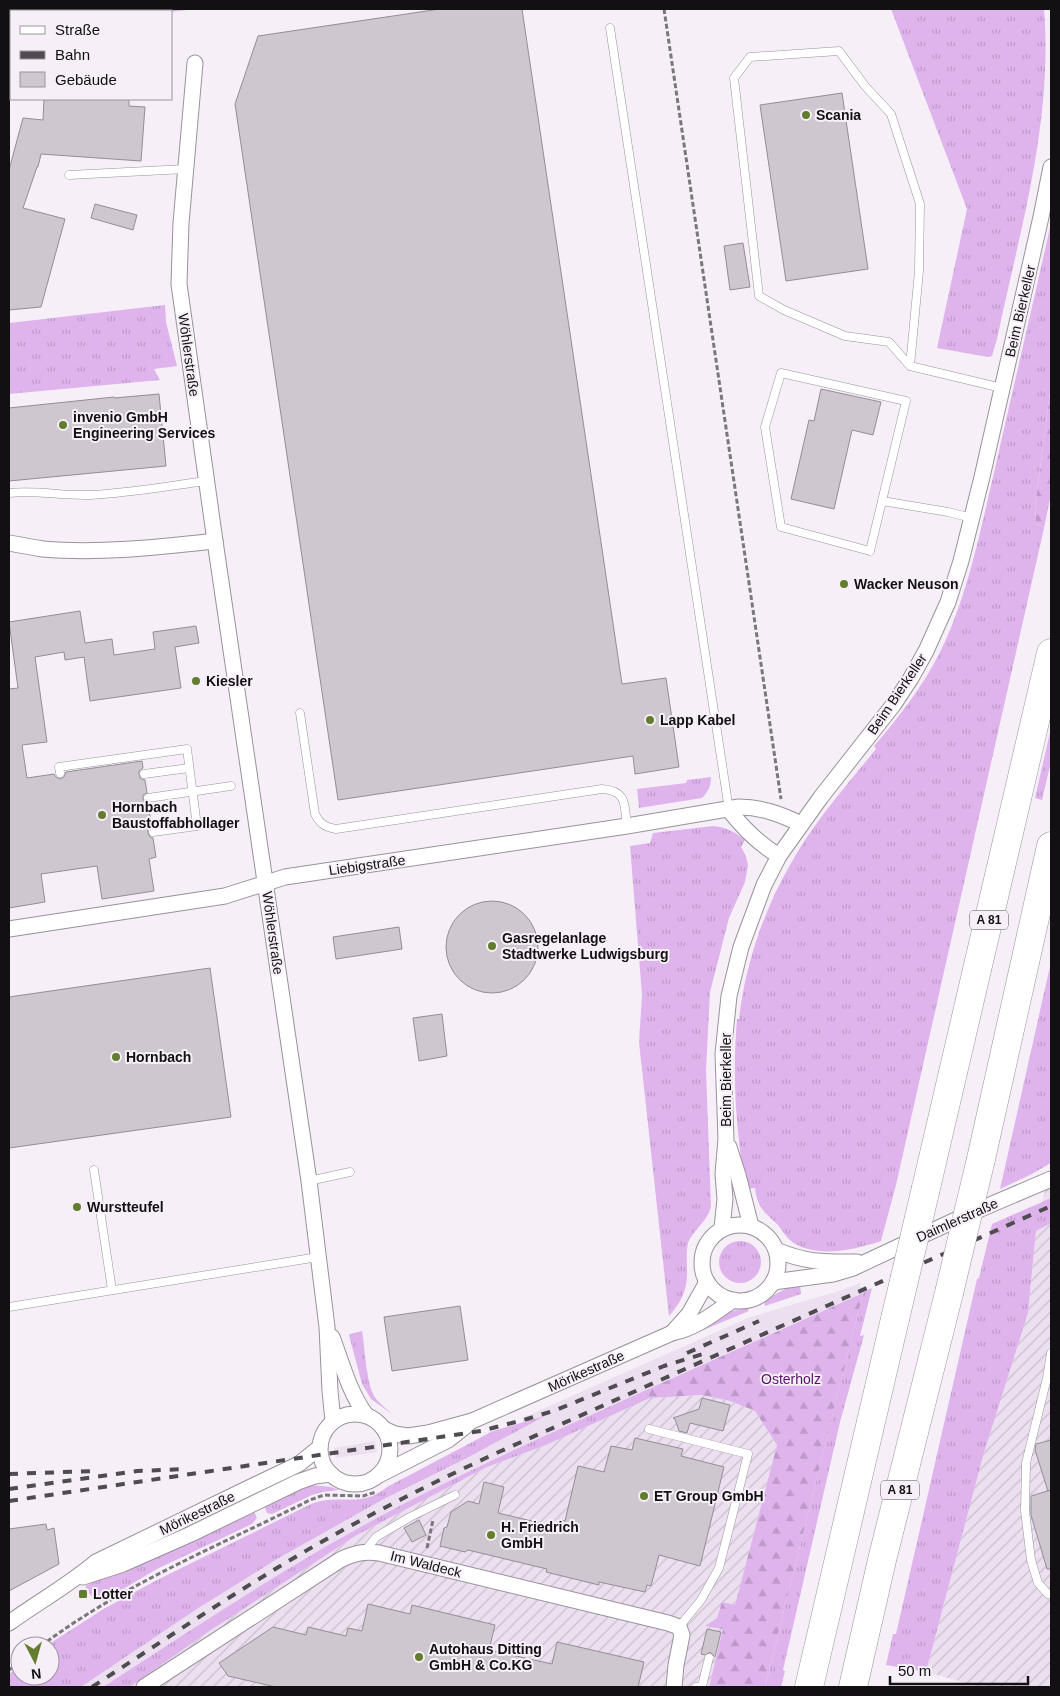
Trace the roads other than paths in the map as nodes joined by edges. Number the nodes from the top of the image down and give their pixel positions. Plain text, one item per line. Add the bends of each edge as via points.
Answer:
1 (610, 28) dead end
2 (195, 63) dead end
3 (1051, 166) edge
4 (186, 169) junction
5 (69, 175) dead end
6 (910, 366) junction
7 (1002, 388) junction
8 (206, 481) junction
9 (9, 493) edge
10 (882, 501) junction
11 (972, 518) junction
12 (215, 541) junction
13 (9, 543) edge
14 (1051, 653) edge
15 (300, 713) dead end
16 (189, 768) junction
17 (60, 773) dead end
18 (144, 774) dead end
19 (231, 786) dead end
20 (193, 791) junction
21 (148, 798) dead end
22 (728, 810) junction
23 (801, 824) junction
24 (627, 826) junction
25 (152, 832) dead end
26 (1051, 846) edge
27 (779, 856) junction
28 (266, 883) junction
29 (9, 929) edge
30 (726, 1139) junction
31 (94, 1170) dead end
32 (350, 1172) dead end
33 (1051, 1179) edge
34 (309, 1181) junction
35 (751, 1226) junction
36 (722, 1228) junction
37 (776, 1250) junction
38 (318, 1257) junction
39 (864, 1263) junction
40 (707, 1282) junction
41 (773, 1282) junction
42 (112, 1290) junction
43 (733, 1300) junction
44 (9, 1307) edge
45 (327, 1327) junction
46 (672, 1333) junction
47 (1051, 1353) edge
48 (366, 1415) junction
49 (333, 1421) junction
50 (472, 1421) junction
51 (384, 1429) junction
52 (650, 1430) dead end
53 (320, 1447) junction
54 (331, 1474) junction
55 (379, 1482) junction
56 (455, 1495) dead end
57 (365, 1551) junction
58 (74, 1580) junction
59 (1051, 1595) edge
60 (9, 1623) edge
61 (679, 1627) junction
62 (709, 1658) dead end
63 (144, 1687) edge
64 (674, 1687) edge
65 (696, 1687) edge
66 (809, 1687) edge
67 (853, 1687) edge

1 - 22 lane
2 - 4 street, Wöhlerstraße
3 - 7 street, Beim Bierkeller
4 - 5 lane
4 - 8 street, Wöhlerstraße via 179,284
6 - 6 lane via 889,342 845,336 759,296 734,78 750,57 839,51 891,114 920,204 919,271
6 - 7 lane
7 - 11 street, Beim Bierkeller
8 - 9 lane via 92,495
8 - 12 street, Wöhlerstraße
10 - 10 lane via 870,551 781,527 765,427 781,373 906,401
10 - 11 lane
11 - 23 street, Beim Bierkeller via 948,602 919,665 894,704
12 - 13 street via 84,550
12 - 28 street, Wöhlerstraße
14 - 66 highway, A 81, bridge
15 - 24 lane via 315,814 327,828 602,789 620,794
16 - 17 lane via 187,750 59,767
16 - 18 lane
16 - 20 lane
19 - 20 lane
20 - 21 lane
20 - 25 lane via 197,826
22 - 23 street, Liebigstraße via 750,807 780,814
22 - 24 street, Liebigstraße
22 - 27 street via 764,847
23 - 27 street, Beim Bierkeller
24 - 28 street, Liebigstraße via 285,877
26 - 67 highway, A 81, bridge via 981,1159
27 - 30 street, Beim Bierkeller via 753,910 729,996 723,1054
28 - 29 street, Liebigstraße via 225,896
28 - 34 street, Wöhlerstraße
30 - 35 street, Beim Bierkeller
30 - 36 street, Beim Bierkeller
31 - 42 lane
32 - 34 lane
33 - 39 street, Daimlerstraße
34 - 38 street, Wöhlerstraße
35 - 36 street
35 - 37 street via 766,1235
36 - 40 street via 705,1246 702,1271
37 - 39 street, Daimlerstraße via 816,1262
37 - 41 street via 777,1272
38 - 42 lane
38 - 45 street, Wöhlerstraße
39 - 41 street, Daimlerstraße via 833,1274
40 - 43 street via 722,1297
40 - 46 street, Mörikestraße
41 - 43 street via 760,1295 742,1301
42 - 44 lane
43 - 46 street, Mörikestraße via 702,1322
45 - 48 street, Wöhlerstraße via 350,1387
45 - 49 street, Wöhlerstraße
46 - 50 street, Mörikestraße
47 - 59 lane via 1026,1463 1025,1510 1031,1560 1038,1583
48 - 49 street via 343,1416
48 - 51 street, Mörikestraße
49 - 53 street, Mörikestraße via 324,1433
50 - 51 street, Mörikestraße via 408,1436
50 - 55 street, Mörikestraße via 448,1440
51 - 55 street via 390,1449
52 - 61 lane via 748,1454 719,1568 701,1600
53 - 54 street via 322,1462
53 - 58 street, Mörikestraße via 282,1473 96,1562
54 - 55 street, Mörikestraße via 349,1483
54 - 58 street, Mörikestraße via 298,1482 123,1564
56 - 57 lane via 376,1537
57 - 61 street, Im Waldeck
57 - 63 street, Im Waldeck via 340,1560
58 - 60 street, Mörikestraße
61 - 64 street via 682,1635
62 - 65 lane via 702,1686

